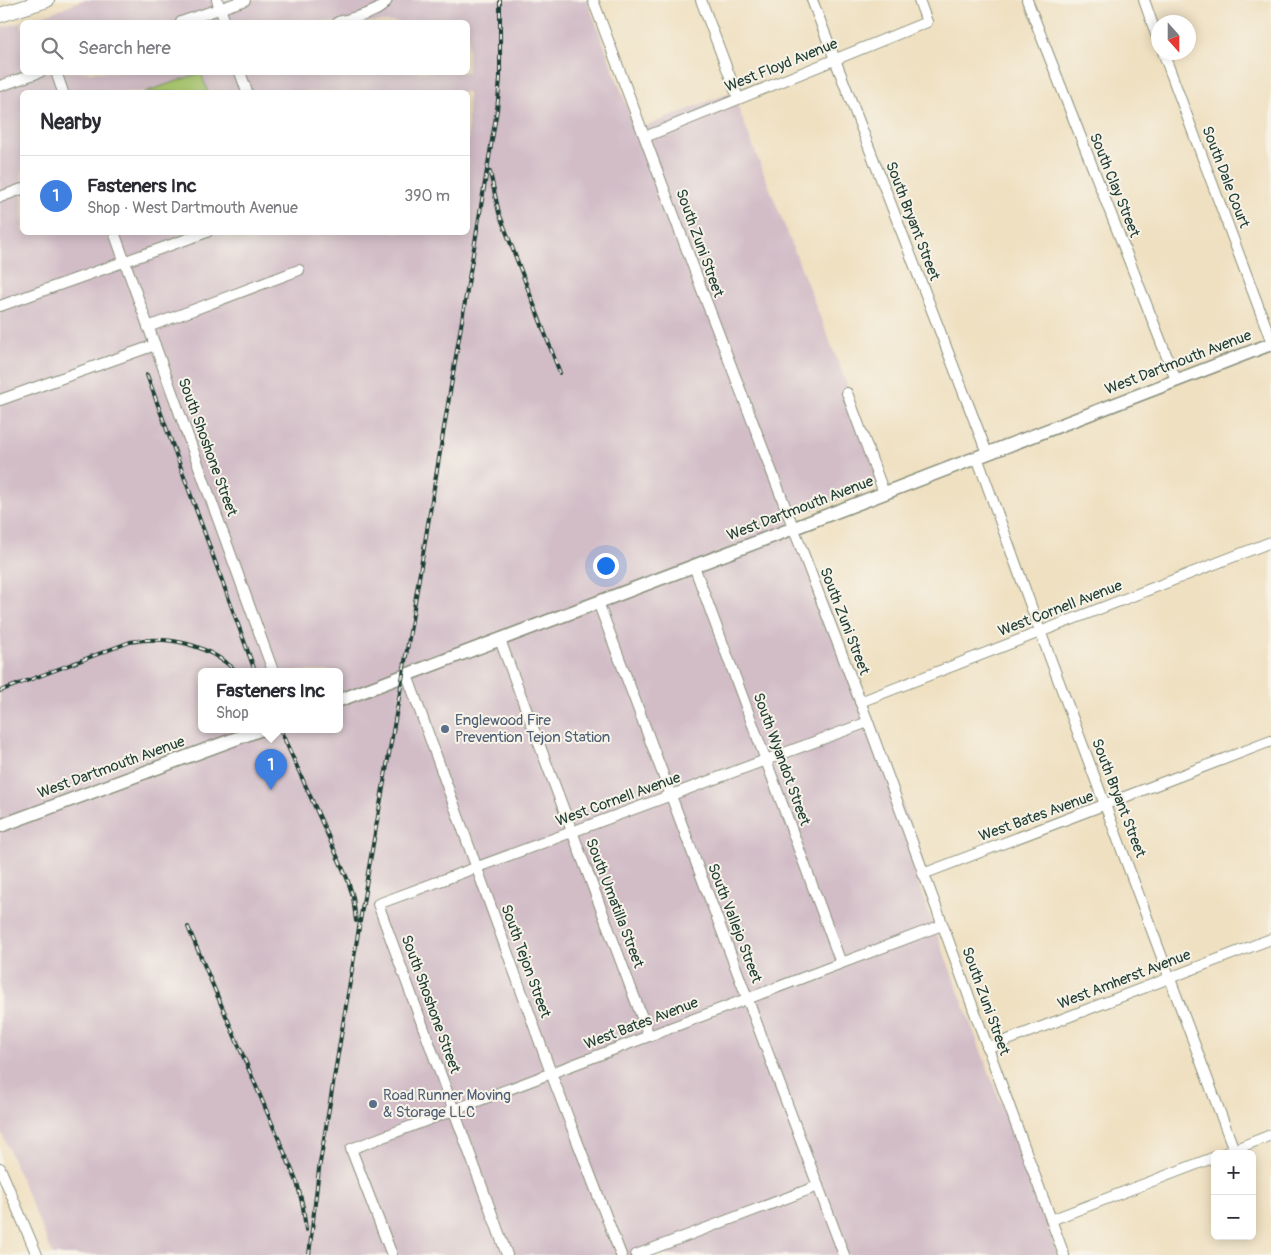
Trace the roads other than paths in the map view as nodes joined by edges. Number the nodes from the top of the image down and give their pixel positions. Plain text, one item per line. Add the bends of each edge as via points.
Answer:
1 (47, 0) edge
2 (245, 0) edge
3 (387, 0) edge
4 (593, 0) edge
5 (701, 0) edge
6 (812, 0) edge
7 (919, 0) edge
8 (1027, 0) edge
9 (1144, 0) edge
10 (218, 4) edge
11 (0, 15) edge
12 (185, 20) edge
13 (224, 20) edge
14 (344, 20) edge
15 (1151, 20) edge
16 (835, 60) junction
17 (1166, 60) edge
18 (31, 75) edge
19 (57, 75) edge
20 (241, 75) edge
21 (0, 86) edge
22 (62, 90) edge
23 (246, 90) edge
24 (738, 98) junction
25 (645, 137) junction
26 (20, 190) edge
27 (0, 197) edge
28 (115, 235) edge
29 (199, 235) edge
30 (125, 262) junction
31 (299, 270) dead end
32 (0, 306) edge
33 (148, 327) junction
34 (1271, 342) edge
35 (155, 345) junction
36 (1176, 380) junction
37 (847, 393) dead end
38 (0, 400) edge
39 (982, 455) junction
40 (884, 493) junction
41 (794, 528) junction
42 (1271, 542) edge
43 (694, 566) junction
44 (598, 602) junction
45 (1040, 631) junction
46 (500, 640) junction
47 (272, 668) edge
48 (407, 675) junction
49 (343, 699) edge
50 (860, 702) junction
51 (868, 722) junction
52 (251, 733) edge
53 (1271, 741) edge
54 (766, 760) junction
55 (670, 795) junction
56 (1105, 806) junction
57 (0, 826) edge
58 (572, 832) junction
59 (476, 867) junction
60 (923, 874) junction
61 (378, 904) joint
62 (942, 925) junction
63 (1271, 939) edge
64 (841, 963) junction
65 (1170, 978) junction
66 (747, 999) junction
67 (648, 1036) junction
68 (987, 1048) junction
69 (551, 1073) junction
70 (454, 1110) junction
71 (1271, 1135) edge
72 (1234, 1150) joint
73 (1211, 1159) edge
74 (0, 1168) edge
75 (818, 1186) junction
76 (1051, 1220) junction
77 (37, 1255) edge
78 (392, 1255) edge
79 (507, 1255) edge
80 (621, 1255) edge
81 (636, 1255) edge
82 (844, 1255) edge
83 (1064, 1255) edge

1 - 11 highway
2 - 10 street
3 - 14 street via 377,10
4 - 25 street, South Zuni Street
5 - 24 street
6 - 16 street, South Bryant Street
7 - 16 street, West Floyd Avenue via 927,22
8 - 36 street, South Clay Street
9 - 15 street
10 - 12 street
10 - 13 street
16 - 24 street, West Floyd Avenue
16 - 39 street, South Bryant Street
17 - 34 street, South Dale Court
18 - 21 street
19 - 22 street
20 - 23 street
24 - 25 street, West Floyd Avenue
25 - 41 street, South Zuni Street
26 - 27 street
28 - 30 street, South Shoshone Street
29 - 30 street
30 - 32 street
30 - 33 street, South Shoshone Street
31 - 33 street
33 - 35 street, South Shoshone Street
34 - 36 main road, West Dartmouth Avenue
35 - 38 street
35 - 47 street, South Shoshone Street
36 - 39 main road, West Dartmouth Avenue
37 - 40 street
39 - 40 main road, West Dartmouth Avenue
39 - 45 street, South Bryant Street
40 - 41 main road, West Dartmouth Avenue
41 - 43 main road, West Dartmouth Avenue
41 - 50 street, South Zuni Street
42 - 45 street, West Cornell Avenue
43 - 44 main road, West Dartmouth Avenue
43 - 54 street, South Wyandot Street
44 - 46 main road, West Dartmouth Avenue
44 - 55 street, South Vallejo Street
45 - 50 street, West Cornell Avenue
45 - 56 street, South Bryant Street
46 - 48 main road, West Dartmouth Avenue
46 - 58 street, South Umatilla Street
48 - 49 main road, West Dartmouth Avenue
48 - 59 street, South Tejon Street
50 - 51 street, South Zuni Street
51 - 54 street, West Cornell Avenue
51 - 60 street, South Zuni Street
52 - 57 main road, West Dartmouth Avenue
53 - 56 street, West Bates Avenue
54 - 55 street, West Cornell Avenue
54 - 64 street, South Wyandot Street
55 - 58 street, West Cornell Avenue
55 - 66 street, South Vallejo Street
56 - 60 street, West Bates Avenue
56 - 65 street, South Bryant Street
58 - 59 street, West Cornell Avenue
58 - 67 street, South Umatilla Street
59 - 61 street, West Cornell Avenue
59 - 69 street, South Tejon Street
60 - 62 street, South Zuni Street
61 - 70 street, South Shoshone Street
62 - 64 street, West Bates Avenue
62 - 68 street, South Zuni Street
63 - 65 street, West Amherst Avenue
64 - 66 street, West Bates Avenue
65 - 68 street, West Amherst Avenue
65 - 72 street, South Bryant Street
66 - 67 street, West Bates Avenue
66 - 75 street, South Vallejo Street
67 - 69 street, West Bates Avenue
68 - 76 street, South Zuni Street
69 - 70 street, West Bates Avenue
69 - 80 street, South Tejon Street
70 - 78 street, West Bates Avenue via 351,1149
70 - 79 street, South Shoshone Street
71 - 72 street
73 - 76 street
74 - 77 street
75 - 81 street
75 - 82 street, South Vallejo Street
76 - 83 street, South Zuni Street

